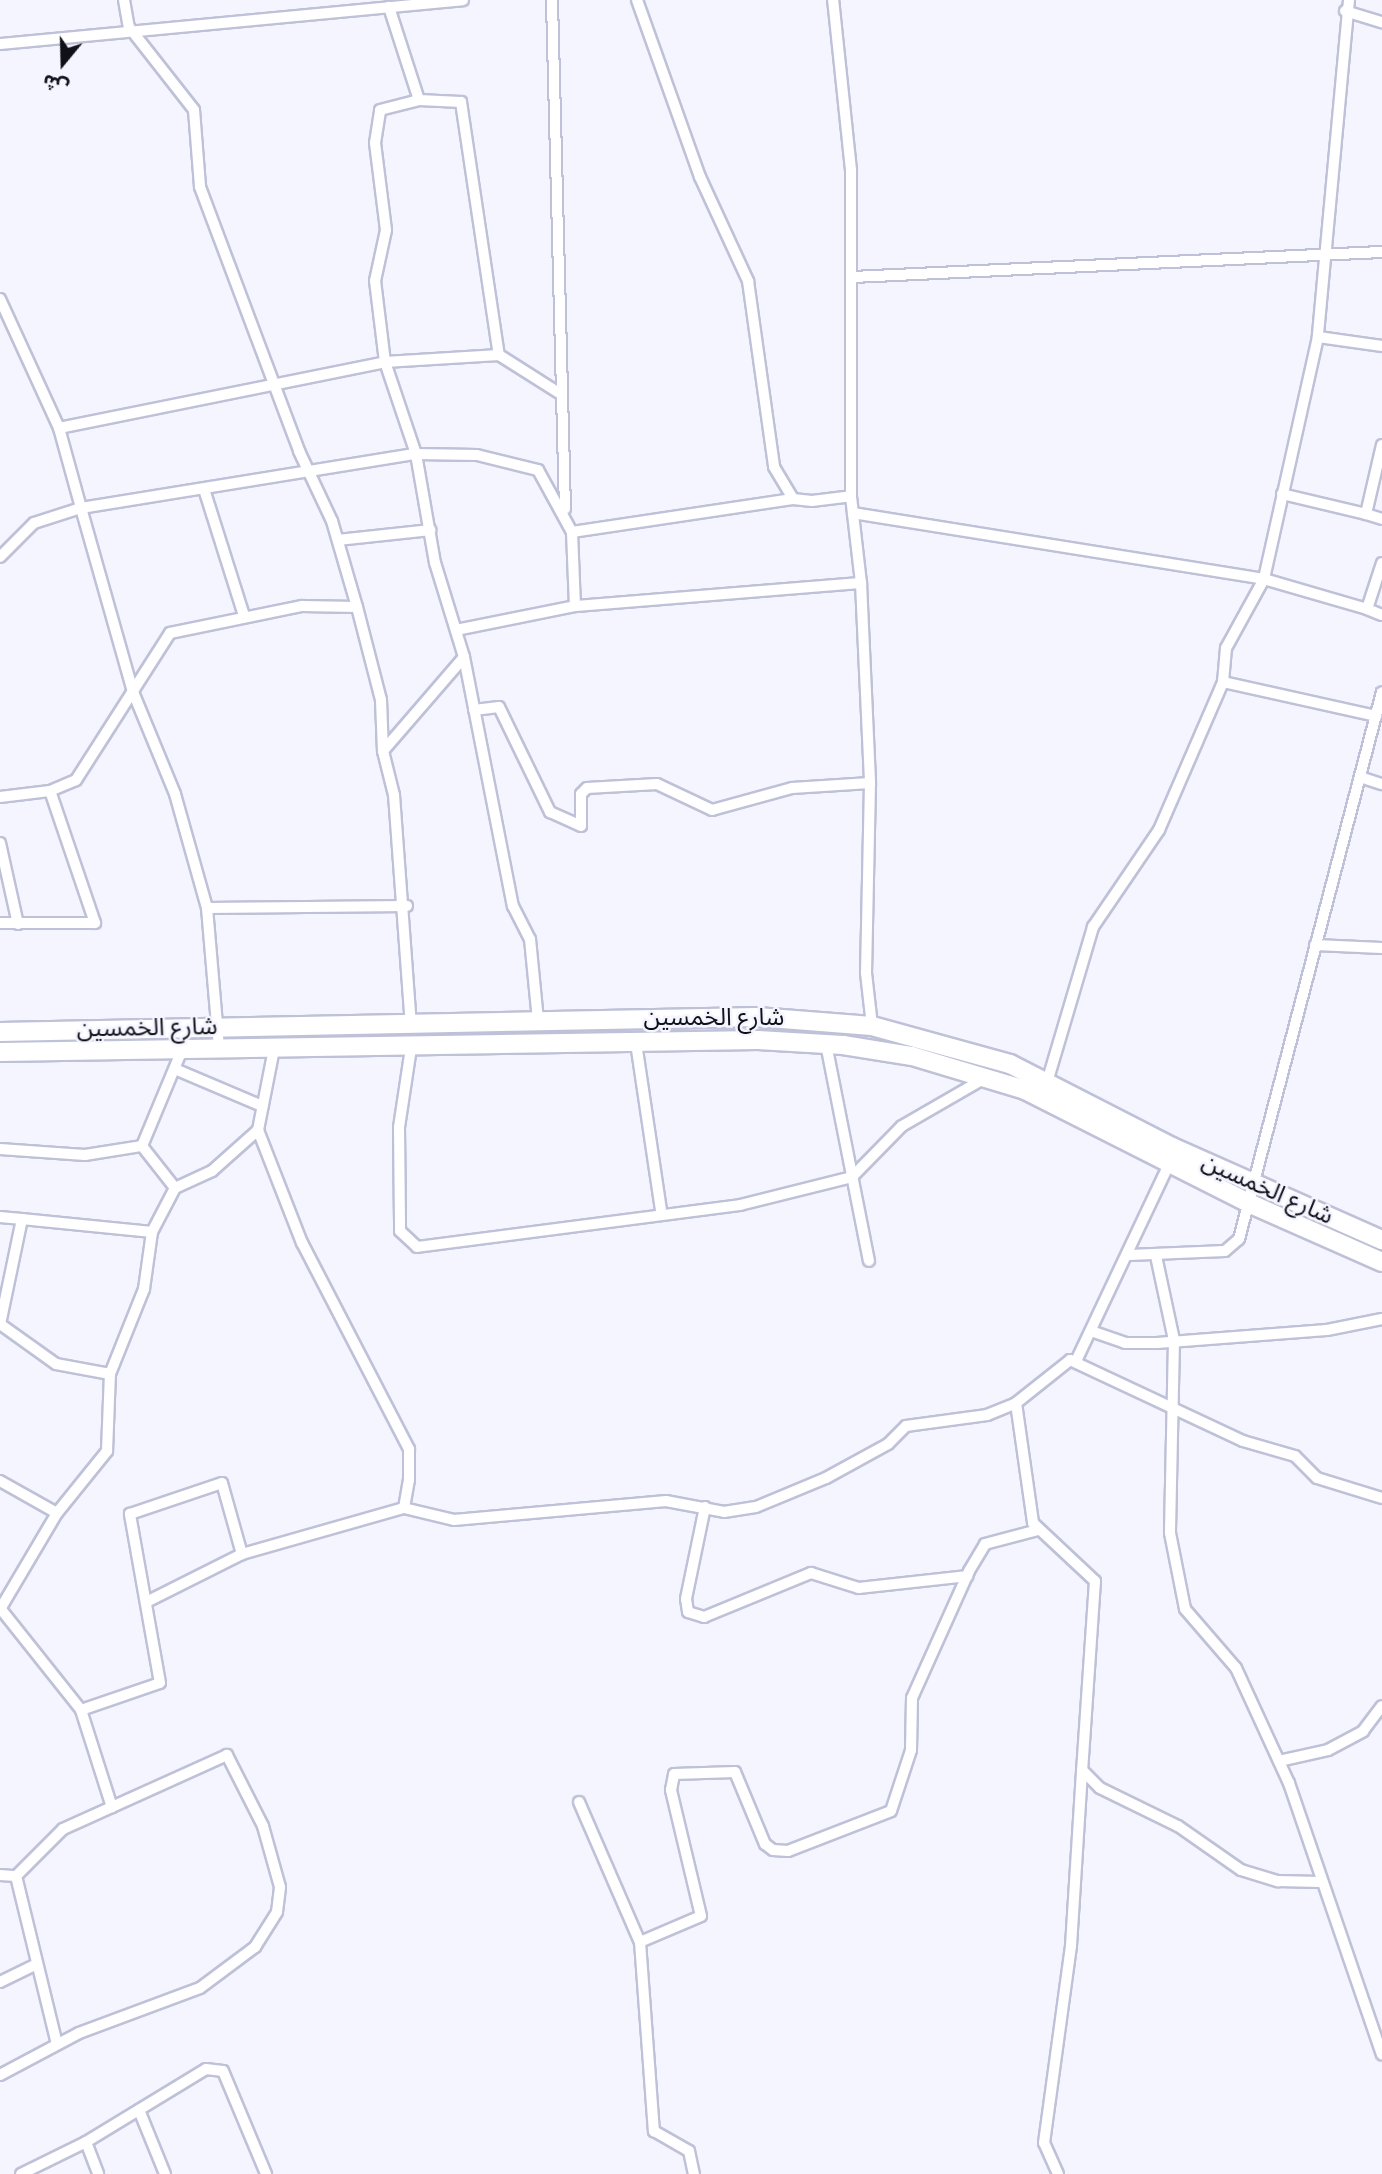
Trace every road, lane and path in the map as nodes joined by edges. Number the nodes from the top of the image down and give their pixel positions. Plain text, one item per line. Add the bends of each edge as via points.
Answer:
1 (124, 0) edge
2 (463, 0) edge
3 (552, 0) edge
4 (637, 0) edge
5 (833, 0) edge
6 (1347, 5) edge
7 (389, 7) junction
8 (1382, 22) edge
9 (130, 27) junction
10 (0, 44) edge
11 (419, 100) junction
12 (1382, 252) edge
13 (1328, 256) junction
14 (853, 277) junction
15 (0, 299) edge
16 (1318, 337) junction
17 (1382, 346) edge
18 (499, 355) junction
19 (385, 362) junction
20 (276, 382) junction
21 (559, 393) junction
22 (59, 428) junction
23 (1382, 445) edge
24 (416, 454) junction
25 (307, 471) junction
26 (204, 489) junction
27 (1282, 494) junction
28 (851, 496) junction
29 (793, 499) junction
30 (81, 508) junction
31 (565, 511) junction
32 (853, 513) junction
33 (1366, 514) junction
34 (1382, 519) edge
35 (430, 530) junction
36 (572, 532) junction
37 (338, 540) junction
38 (0, 557) edge
39 (1382, 563) edge
40 (1264, 579) junction
41 (861, 583) junction
42 (575, 606) junction
43 (356, 607) junction
44 (1367, 609) junction
45 (244, 615) junction
46 (1382, 615) edge
47 (456, 630) junction
48 (464, 657) junction
49 (1223, 682) junction
50 (133, 692) junction
51 (1382, 692) edge
52 (474, 710) junction
53 (1376, 716) junction
54 (383, 751) junction
55 (1360, 777) junction
56 (870, 783) junction
57 (1382, 784) edge
58 (50, 792) junction
59 (0, 797) edge
60 (0, 843) edge
61 (407, 906) junction
62 (207, 908) junction
63 (0, 923) edge
64 (19, 924) junction
65 (1315, 945) junction
66 (1382, 948) edge
67 (538, 1021) junction
68 (490, 1025) junction
69 (872, 1026) junction
70 (411, 1027) junction
71 (219, 1028) junction
72 (0, 1032) edge
73 (918, 1034) junction
74 (636, 1043) junction
75 (826, 1044) junction
76 (493, 1047) junction
77 (411, 1048) junction
78 (219, 1049) junction
79 (274, 1049) junction
80 (182, 1050) junction
81 (0, 1052) edge
82 (912, 1056) junction
83 (175, 1069) junction
84 (988, 1077) junction
85 (1048, 1080) junction
86 (262, 1106) junction
87 (258, 1130) junction
88 (142, 1146) junction
89 (0, 1149) edge
90 (1169, 1164) junction
91 (852, 1177) junction
92 (1254, 1184) junction
93 (175, 1188) junction
94 (1252, 1205) junction
95 (661, 1211) junction
96 (0, 1217) edge
97 (22, 1219) junction
98 (152, 1232) junction
99 (1382, 1240) edge
100 (1129, 1255) junction
101 (1156, 1256) junction
102 (869, 1261) dead end
103 (1382, 1262) edge
104 (1382, 1319) edge
105 (1091, 1331) junction
106 (1174, 1340) junction
107 (1076, 1360) junction
108 (110, 1374) junction
109 (1016, 1403) junction
110 (1174, 1411) junction
111 (0, 1481) edge
112 (1382, 1498) edge
113 (705, 1507) junction
114 (404, 1508) junction
115 (57, 1513) junction
116 (1038, 1530) junction
117 (242, 1554) junction
118 (968, 1576) junction
119 (146, 1602) junction
120 (1, 1607) edge
121 (1382, 1706) edge
122 (81, 1710) junction
123 (1279, 1761) junction
124 (1082, 1770) junction
125 (579, 1802) dead end
126 (112, 1807) junction
127 (0, 1875) edge
128 (16, 1877) junction
129 (1320, 1882) junction
130 (640, 1942) junction
131 (37, 1964) junction
132 (0, 1982) edge
133 (1379, 2038) edge
134 (57, 2044) junction
135 (1382, 2055) edge
136 (0, 2075) edge
137 (139, 2110) junction
138 (86, 2142) junction
139 (21, 2174) edge
140 (98, 2174) edge
141 (166, 2174) edge
142 (266, 2174) edge
143 (694, 2174) edge
144 (1058, 2174) edge

1 - 9 street
2 - 7 street
3 - 21 street
4 - 29 street via 700,177 748,281 774,467
5 - 14 street via 850,170
6 - 8 street
6 - 13 street
7 - 9 street
7 - 11 street
9 - 10 street
9 - 20 street via 194,110 200,187
11 - 18 street via 461,102
11 - 19 street via 380,110 375,143 386,230 375,281
12 - 13 street
13 - 14 street
13 - 16 street
14 - 28 street
15 - 22 street
16 - 17 street
16 - 27 street
18 - 19 street
18 - 21 street
19 - 20 street
19 - 24 street
20 - 22 street
20 - 25 street
21 - 31 street
22 - 30 street
23 - 33 street
24 - 25 street
24 - 31 street via 477,455 538,470
24 - 35 street
25 - 26 street
25 - 37 street
26 - 30 street
26 - 45 street
27 - 33 street
27 - 40 street
28 - 29 street
28 - 32 street
29 - 36 street
30 - 38 street via 34,523
30 - 50 street
31 - 36 street
32 - 40 street
32 - 41 street
33 - 34 street
35 - 37 street
35 - 47 street
36 - 42 street
37 - 43 street
39 - 44 street
40 - 44 street
40 - 49 street via 1226,648
41 - 42 street
41 - 56 street
42 - 47 street
43 - 45 street via 302,606
43 - 54 street via 381,700
44 - 46 street
45 - 50 street via 170,633
47 - 48 street
48 - 52 street
48 - 54 street
49 - 53 street
49 - 85 street via 1159,831 1093,927
50 - 58 street via 76,780
50 - 62 street via 175,794
51 - 53 street
52 - 56 street via 499,707 550,812 581,826 581,794 587,788 657,784 712,810 792,788
52 - 67 street via 513,906 530,939
53 - 55 street
54 - 61 street
55 - 57 street
55 - 65 street
56 - 69 street via 866,973
58 - 59 street
58 - 64 street via 95,923
60 - 64 street
61 - 62 street
61 - 70 street
62 - 71 street
63 - 64 street
65 - 66 street
65 - 92 street
67 - 68 main road, شارع الخمسين
67 - 69 main road, شارع الخمسين via 757,1017
68 - 70 main road, شارع الخمسين
68 - 76 main road
69 - 73 main road, شارع الخمسين
70 - 71 main road, شارع الخمسين
71 - 72 main road, شارع الخمسين
71 - 78 street
73 - 82 main road
73 - 85 main road, شارع الخمسين
74 - 75 main road, شارع الخمسين
74 - 76 main road, شارع الخمسين
74 - 95 street
75 - 82 main road, شارع الخمسين
75 - 91 street
76 - 77 main road, شارع الخمسين
77 - 79 main road, شارع الخمسين
77 - 95 street via 399,1127 404,1240 417,1247 491,1241
78 - 79 main road, شارع الخمسين
78 - 80 main road, شارع الخمسين
79 - 86 street
80 - 81 main road, شارع الخمسين
80 - 83 street
82 - 84 main road, شارع الخمسين
83 - 86 street
83 - 88 street
84 - 90 main road, شارع الخمسين
84 - 91 street via 902,1126
85 - 92 main road, شارع الخمسين
86 - 87 street
87 - 93 street via 212,1171
87 - 114 street via 302,1243 409,1449
88 - 89 street via 85,1155
88 - 93 street
90 - 94 main road, شارع الخمسين
90 - 100 street
91 - 95 street via 740,1205
91 - 102 street
92 - 94 street
92 - 99 main road, شارع الخمسين
93 - 98 street
94 - 101 street via 1239,1239 1225,1251
94 - 103 main road, شارع الخمسين
96 - 97 street
97 - 98 street
97 - 108 street via 0,1324 56,1364
98 - 108 street via 144,1289
100 - 101 street
100 - 105 street
101 - 106 street
104 - 106 street via 1327,1330
105 - 106 street via 1125,1343
105 - 107 street
106 - 110 street
107 - 109 street
107 - 110 street
108 - 115 street via 107,1451
109 - 113 street via 987,1415 906,1426 888,1444 826,1478 756,1507 724,1512
109 - 116 street
110 - 112 street via 1295,1456 1317,1478
110 - 123 street via 1168,1430 1170,1533 1185,1609 1236,1668
111 - 115 street
113 - 114 street via 666,1501 454,1520
113 - 118 street via 686,1599 688,1612 704,1617 811,1573 859,1588
114 - 117 street
115 - 120 street
116 - 118 street via 985,1544
116 - 124 street via 1095,1581
117 - 119 street
117 - 119 street via 222,1483 130,1514
118 - 130 street via 912,1698 911,1750 891,1811 788,1851 773,1850 765,1844 736,1772 674,1774 671,1790 701,1916
119 - 122 street via 159,1683
120 - 122 street
121 - 123 street via 1363,1731 1328,1750
122 - 126 street
123 - 129 street
124 - 129 street via 1100,1788 1178,1826 1241,1870 1278,1881
124 - 144 street via 1073,1920 1045,2144
125 - 130 street
126 - 128 street via 63,1829
126 - 134 street via 227,1755 272,1853 277,1912 255,1947 200,1988
127 - 128 street
128 - 131 street
129 - 133 street
130 - 143 street via 647,2104 654,2131 689,2151
131 - 132 street
131 - 134 street
133 - 135 street
134 - 136 street
137 - 138 street
137 - 141 street
137 - 142 street via 206,2069 223,2071
138 - 139 street
138 - 140 street

